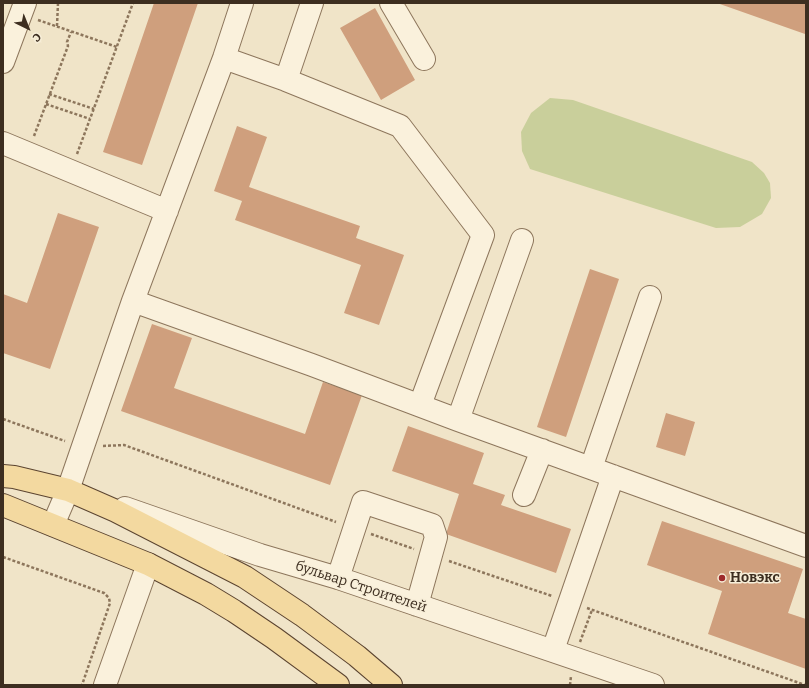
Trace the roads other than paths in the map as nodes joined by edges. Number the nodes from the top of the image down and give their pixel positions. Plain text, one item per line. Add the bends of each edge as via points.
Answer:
1 (242, 3) edge
2 (312, 3) edge
3 (391, 3) edge
4 (23, 8) edge
5 (224, 58) junction
6 (424, 59) dead end
7 (3, 62) edge
8 (286, 80) junction
9 (3, 143) edge
10 (167, 211) junction
11 (522, 240) dead end
12 (650, 297) dead end
13 (133, 302) junction
14 (420, 405) junction
15 (454, 424) junction
16 (542, 450) junction
17 (592, 468) junction
18 (3, 476) edge
19 (614, 476) junction
20 (68, 490) junction
21 (524, 495) dead end
22 (3, 505) edge
23 (53, 524) junction
24 (806, 546) edge
25 (260, 555) junction
26 (148, 564) junction
27 (245, 577) junction
28 (338, 578) junction
29 (417, 605) junction
30 (553, 650) junction
31 (105, 685) edge
32 (338, 685) edge
33 (391, 685) edge
34 (653, 685) edge

1 - 5 street
2 - 8 street
3 - 6 street
4 - 7 street
5 - 8 street
5 - 10 street
8 - 14 street via 400,126 483,235
9 - 10 street
10 - 13 street
11 - 15 street
12 - 17 street
13 - 14 street
13 - 20 street
14 - 15 street
15 - 16 street
16 - 17 street
16 - 21 street
17 - 19 street
18 - 20 main road, бульвар Строителей
19 - 24 street
19 - 30 street
20 - 23 street
20 - 25 street, бульвар Строителей
20 - 27 main road, бульвар Строителей via 116,511
22 - 23 main road
23 - 26 main road
25 - 27 street via 249,566
25 - 28 street, бульвар Строителей
26 - 31 street
26 - 32 main road via 234,611
27 - 33 main road, бульвар Строителей via 302,615
28 - 29 street, бульвар Строителей
28 - 29 street via 363,502 432,525 436,537
29 - 30 street, бульвар Строителей
30 - 34 street, бульвар Строителей

